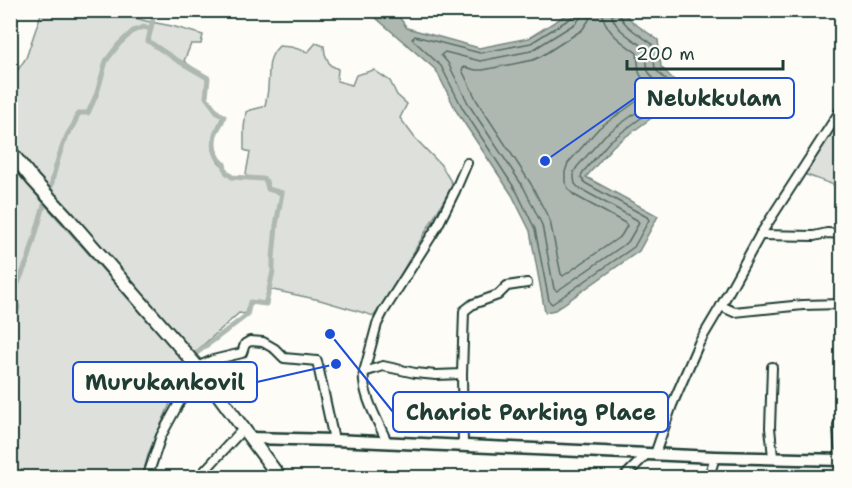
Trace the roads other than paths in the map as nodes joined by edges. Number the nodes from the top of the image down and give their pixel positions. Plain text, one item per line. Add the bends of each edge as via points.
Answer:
1 (842, 108) edge
2 (10, 151) edge
3 (467, 163) dead end
4 (842, 234) edge
5 (760, 235) junction
6 (527, 284) dead end
7 (842, 304) edge
8 (722, 306) junction
9 (772, 367) dead end
10 (198, 368) junction
11 (364, 372) junction
12 (462, 374) junction
13 (838, 425) dead end
14 (246, 433) junction
15 (334, 440) junction
16 (387, 442) junction
17 (463, 445) junction
18 (651, 454) junction
19 (715, 457) junction
20 (773, 458) junction
21 (841, 460) edge
22 (147, 477) edge
23 (198, 477) edge
24 (279, 477) edge
25 (624, 477) edge
26 (712, 477) edge

1 - 5 street
2 - 10 highway
3 - 11 street via 437,227 377,324
4 - 5 street
5 - 8 street
6 - 12 street via 507,286 498,295 464,311
7 - 8 street via 734,312
8 - 18 street via 699,343
9 - 20 street
10 - 14 highway
10 - 15 street via 242,353 250,342 263,342 284,358 317,361
10 - 22 street via 161,436
11 - 12 street via 383,366 426,374
11 - 16 street via 368,397
12 - 17 street
13 - 21 street
14 - 15 main road
14 - 23 street
14 - 24 highway
15 - 16 main road
16 - 17 main road
17 - 18 main road
18 - 19 main road
18 - 25 street
19 - 20 main road
19 - 26 street
20 - 21 main road

